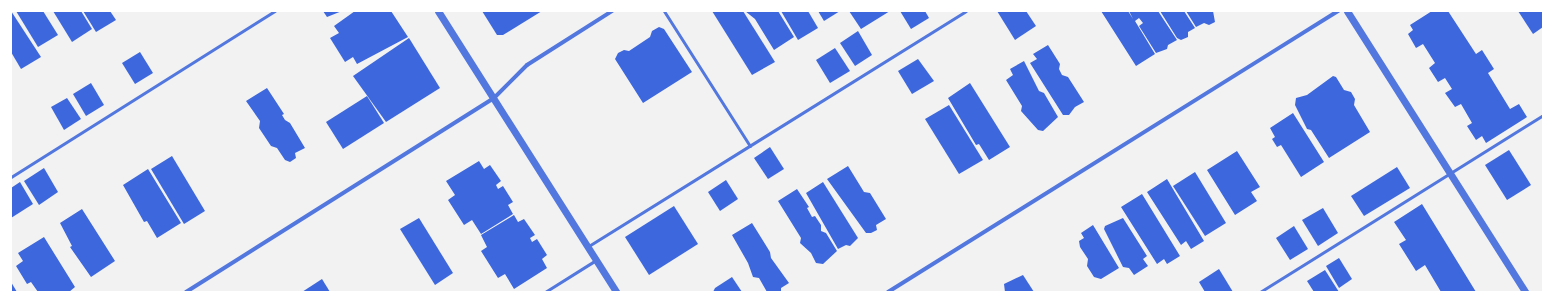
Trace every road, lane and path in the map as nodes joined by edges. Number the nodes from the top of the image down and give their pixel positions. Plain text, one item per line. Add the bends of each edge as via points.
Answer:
1 (275, 11) edge
2 (438, 11) edge
3 (612, 11) edge
4 (664, 11) edge
5 (966, 11) edge
6 (1338, 11) edge
7 (1347, 11) edge
8 (494, 98) junction
9 (1543, 115) edge
10 (750, 146) junction
11 (1450, 173) junction
12 (11, 177) edge
13 (587, 247) junction
14 (596, 260) junction
15 (186, 292) edge
16 (545, 292) edge
17 (616, 292) edge
18 (888, 292) edge
19 (1260, 292) edge
20 (1525, 292) edge

1 - 12 lane
2 - 8 street
3 - 8 street via 528,65
4 - 10 lane
5 - 10 lane
6 - 18 street
7 - 11 street
8 - 13 street
8 - 15 street
9 - 11 lane
10 - 13 lane
11 - 19 lane
11 - 20 street
13 - 14 street
14 - 16 lane
14 - 17 street

